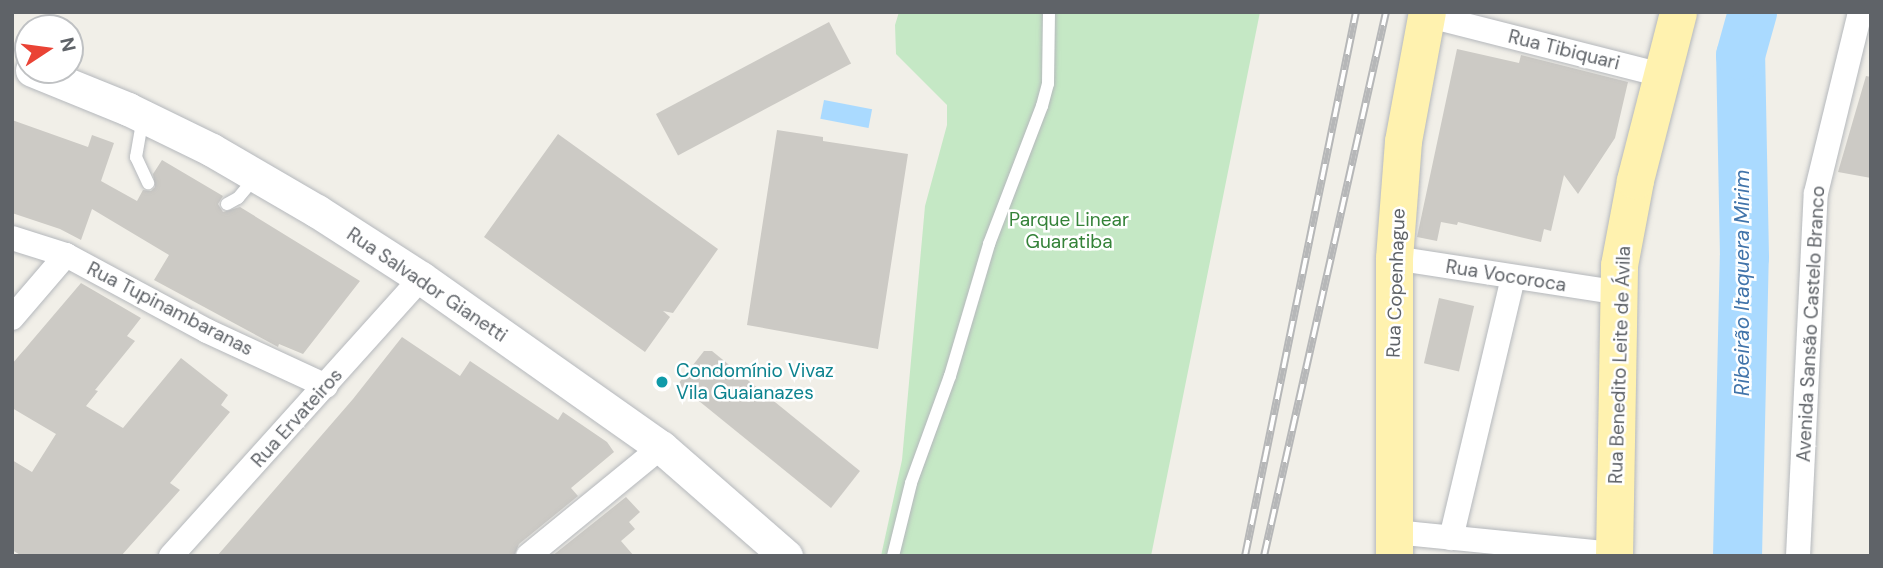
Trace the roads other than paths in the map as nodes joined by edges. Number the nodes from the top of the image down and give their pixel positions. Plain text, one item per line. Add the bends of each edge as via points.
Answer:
1 (1049, 12) edge
2 (1678, 12) edge
3 (1860, 12) edge
4 (1427, 14) edge
5 (1661, 75) junction
6 (66, 84) edge
7 (143, 116) junction
8 (257, 177) junction
9 (148, 183) dead end
10 (228, 204) dead end
11 (12, 238) edge
12 (66, 255) junction
13 (1394, 258) junction
14 (421, 278) junction
15 (1513, 278) junction
16 (1619, 293) junction
17 (12, 318) edge
18 (326, 386) junction
19 (661, 447) junction
20 (1451, 538) junction
21 (1394, 544) edge
22 (1494, 548) edge
23 (1614, 555) edge
24 (171, 556) edge
25 (528, 556) edge
26 (786, 556) edge
27 (893, 556) edge
28 (1798, 556) edge

1 - 27 lane via 1049,65 1042,106 989,244 962,340 911,483
2 - 5 main road, Rua Benedito Leite de Ávila
3 - 28 street, Avenida Sansão Castelo Branco via 1816,193
4 - 5 street, Rua Tibiquari
4 - 13 main road, Rua Copenhague via 1403,141
5 - 16 main road, Rua Benedito Leite de Ávila via 1635,180 1619,265
6 - 7 main road, Rua Salvador Gianetti
7 - 8 main road, Rua Salvador Gianetti
7 - 9 lane via 136,157
8 - 10 lane
8 - 14 main road, Rua Salvador Gianetti
11 - 12 street, Rua Tupinambaranas
12 - 17 street
12 - 18 street, Rua Tupinambaranas via 207,331
13 - 15 street, Rua Vocoroca
13 - 21 main road, Rua Copenhague
14 - 18 street, Rua Ervateiros
14 - 19 main road, Rua Salvador Gianetti
15 - 16 street, Rua Vocoroca
15 - 20 street
16 - 23 main road, Rua Benedito Leite de Ávila
18 - 24 street, Rua Ervateiros
19 - 25 street
19 - 26 main road, Rua Salvador Gianetti
20 - 21 street
20 - 22 street
22 - 23 street

